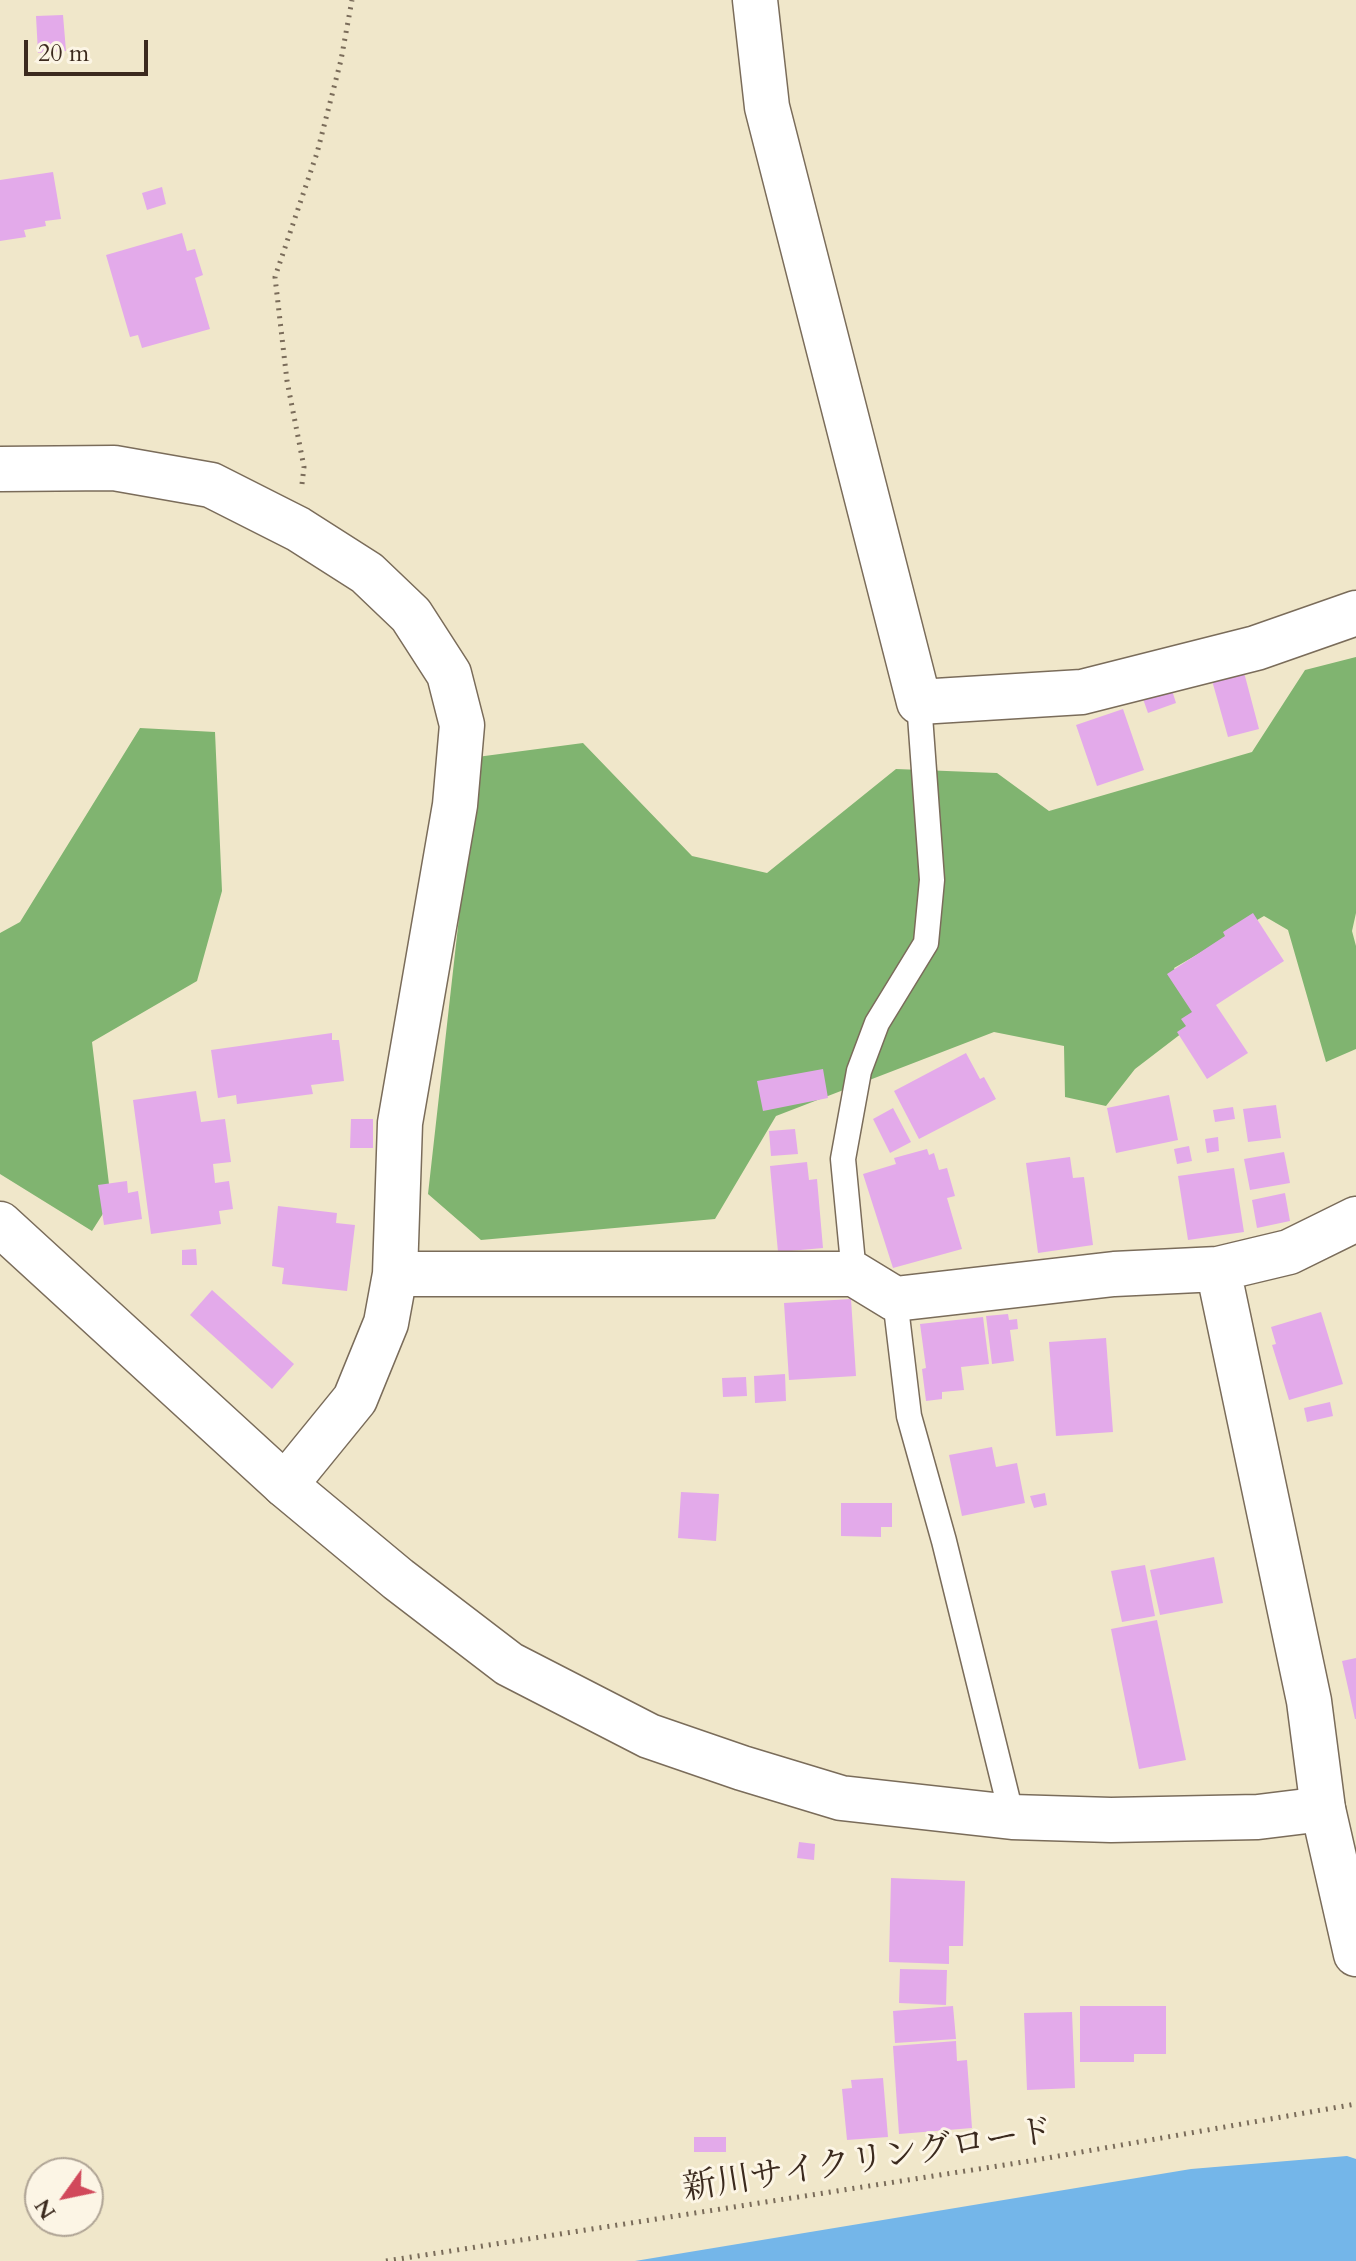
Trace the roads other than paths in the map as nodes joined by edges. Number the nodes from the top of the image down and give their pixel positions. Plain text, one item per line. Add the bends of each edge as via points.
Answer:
1 (755, 0) edge
2 (0, 469) edge
3 (1356, 613) edge
4 (919, 702) junction
5 (1356, 1219) edge
6 (0, 1224) edge
7 (1218, 1269) junction
8 (395, 1274) junction
9 (854, 1274) junction
10 (895, 1299) junction
11 (285, 1485) junction
12 (1323, 1809) junction
13 (1012, 1817) junction
14 (1356, 1954) edge

1 - 4 street via 767,107
2 - 8 street via 114,468 211,485 298,529 367,573 411,615 449,674 462,725 455,805 400,1123
3 - 4 street via 1256,648 1082,692
4 - 9 lane via 932,880 926,943 877,1023 859,1071 843,1159
5 - 7 street via 1289,1252
6 - 11 street
7 - 10 street via 1114,1274
7 - 12 street via 1309,1701
8 - 9 street
8 - 11 street via 386,1323 355,1399
9 - 10 street
10 - 13 lane via 909,1416
11 - 13 street via 509,1664 649,1736 841,1798
12 - 13 street via 1258,1817
12 - 14 street

